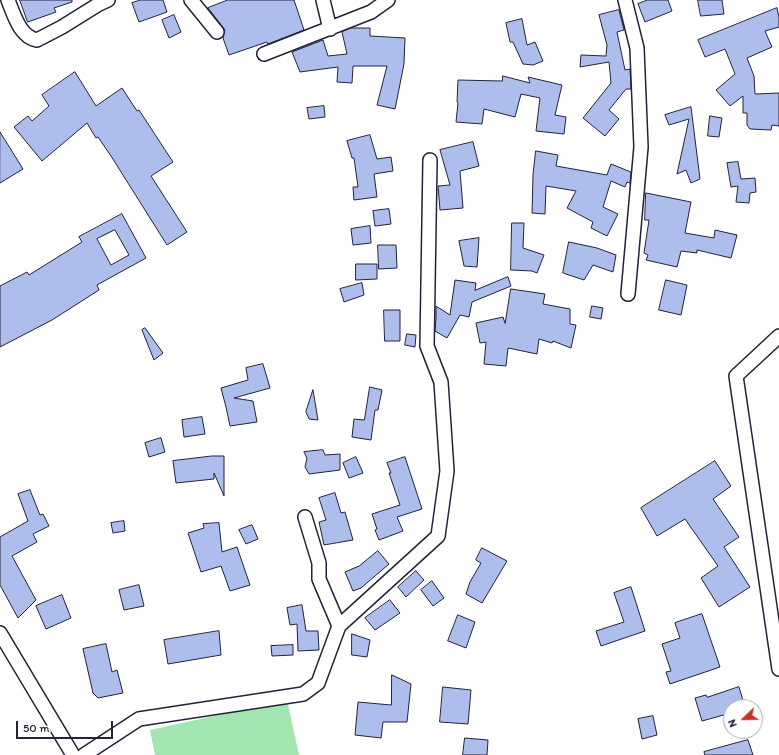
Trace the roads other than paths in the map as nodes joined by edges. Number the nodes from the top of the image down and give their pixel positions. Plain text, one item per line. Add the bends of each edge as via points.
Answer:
1 (8, 0) edge
2 (108, 0) edge
3 (192, 0) edge
4 (323, 0) edge
5 (388, 0) edge
6 (625, 0) edge
7 (330, 29) junction
8 (217, 32) dead end
9 (264, 54) dead end
10 (430, 160) dead end
11 (628, 294) dead end
12 (779, 336) edge
13 (305, 517) dead end
14 (339, 626) junction
15 (0, 633) edge
16 (779, 669) edge
17 (73, 755) edge
18 (84, 755) edge

1 - 2 street via 23,33 30,39 37,40
3 - 8 street
4 - 7 street
5 - 7 street via 372,12
6 - 11 street via 637,48 641,147
7 - 9 street
10 - 14 street via 427,346 441,382 447,471 438,536
12 - 16 street via 736,376
13 - 14 street via 319,563 319,579
14 - 18 street via 318,683 303,694 139,719
15 - 17 street

